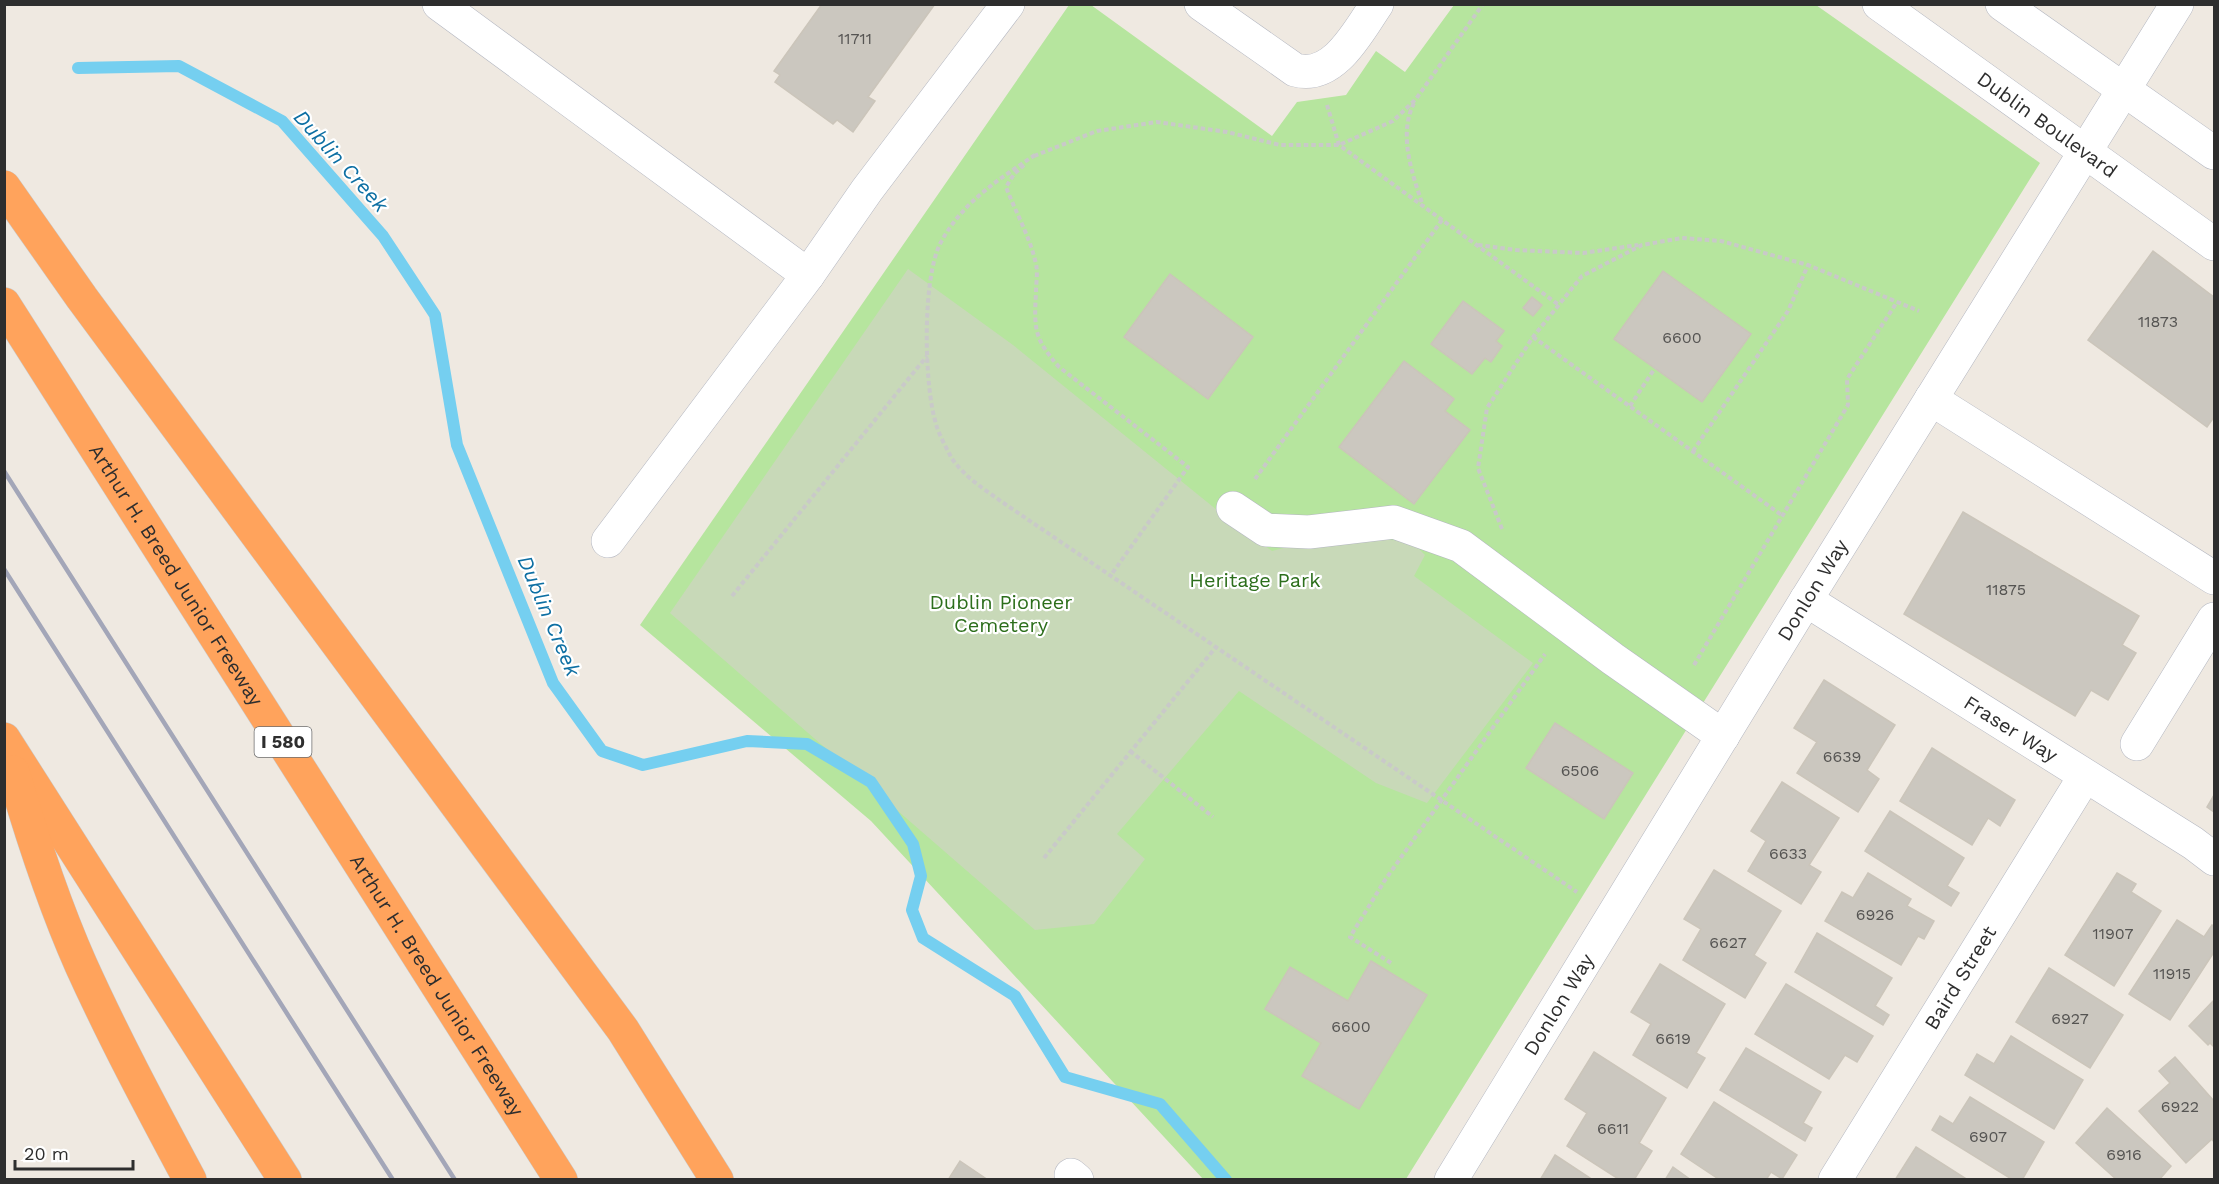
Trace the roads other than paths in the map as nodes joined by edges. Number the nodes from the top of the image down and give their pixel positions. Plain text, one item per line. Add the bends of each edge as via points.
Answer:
1 (439, 4) edge
2 (1008, 4) edge
3 (1201, 4) edge
4 (1377, 4) edge
5 (1879, 4) edge
6 (2002, 4) edge
7 (2177, 4) edge
8 (2123, 90) junction
9 (2085, 151) junction
10 (2214, 153) edge
11 (4, 187) edge
12 (2214, 244) edge
13 (808, 275) junction
14 (4, 303) edge
15 (1930, 399) junction
16 (1233, 508) road end
17 (608, 541) dead end
18 (2214, 578) edge
19 (1806, 600) junction
20 (2214, 619) edge
21 (1723, 736) junction
22 (4, 740) edge
23 (2137, 744) dead end
24 (2085, 776) junction
25 (2214, 859) edge
26 (190, 1179) edge
27 (285, 1179) edge
28 (561, 1179) edge
29 (717, 1179) edge
30 (1451, 1179) edge
31 (1835, 1179) edge

1 - 13 street
2 - 13 street via 867,190
3 - 4 street via 1295,70 1304,72 1331,63 1344,51
5 - 9 street, Dublin Boulevard
6 - 8 street
7 - 8 street, Donlon Way
8 - 9 street, Donlon Way
8 - 10 street
9 - 12 street, Dublin Boulevard
9 - 15 street, Donlon Way
11 - 29 highway via 623,1030
13 - 17 street
14 - 28 highway, Arthur H. Breed Junior Freeway / I 580
15 - 18 street
15 - 19 street, Donlon Way
16 - 21 street via 1266,530 1309,532 1394,522 1461,546
19 - 21 street, Donlon Way
19 - 24 street, Fraser Way
20 - 23 street
21 - 30 street, Donlon Way
22 - 26 highway via 31,833 80,963
22 - 27 highway
24 - 25 street, Fraser Way
24 - 31 street, Baird Street

